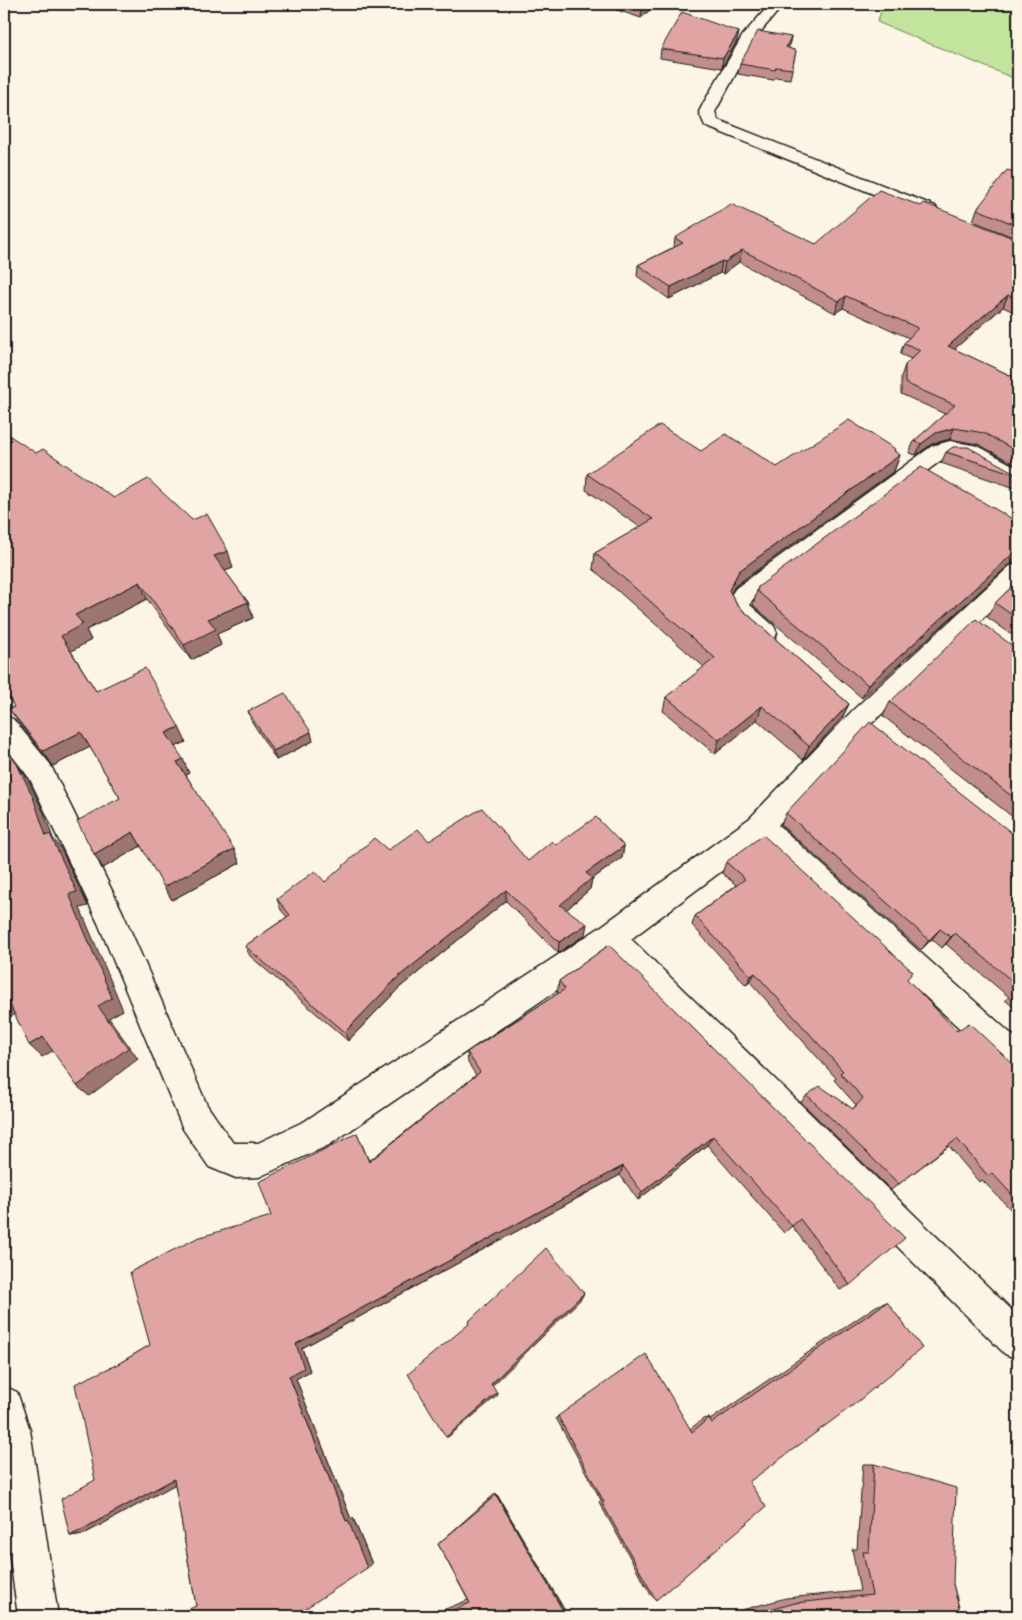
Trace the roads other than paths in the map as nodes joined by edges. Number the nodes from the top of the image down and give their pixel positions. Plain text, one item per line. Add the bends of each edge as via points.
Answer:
1 (777, 4) edge
2 (946, 217) edge
3 (1018, 478) edge
4 (1018, 572) edge
5 (780, 646) edge
6 (4, 726) edge
7 (760, 826) junction
8 (610, 938) junction
9 (1018, 1061) edge
10 (1018, 1341) edge
11 (4, 1405) edge
12 (38, 1616) edge

1 - 2 street via 750,35 712,102 707,112 711,123
3 - 5 street via 965,450 948,447 940,451 744,594 738,608
4 - 7 street via 978,626 862,717
6 - 8 street via 40,772 112,920 195,1117 221,1155 236,1161 259,1160 317,1133
7 - 8 street
7 - 9 street
8 - 10 street
11 - 12 street

